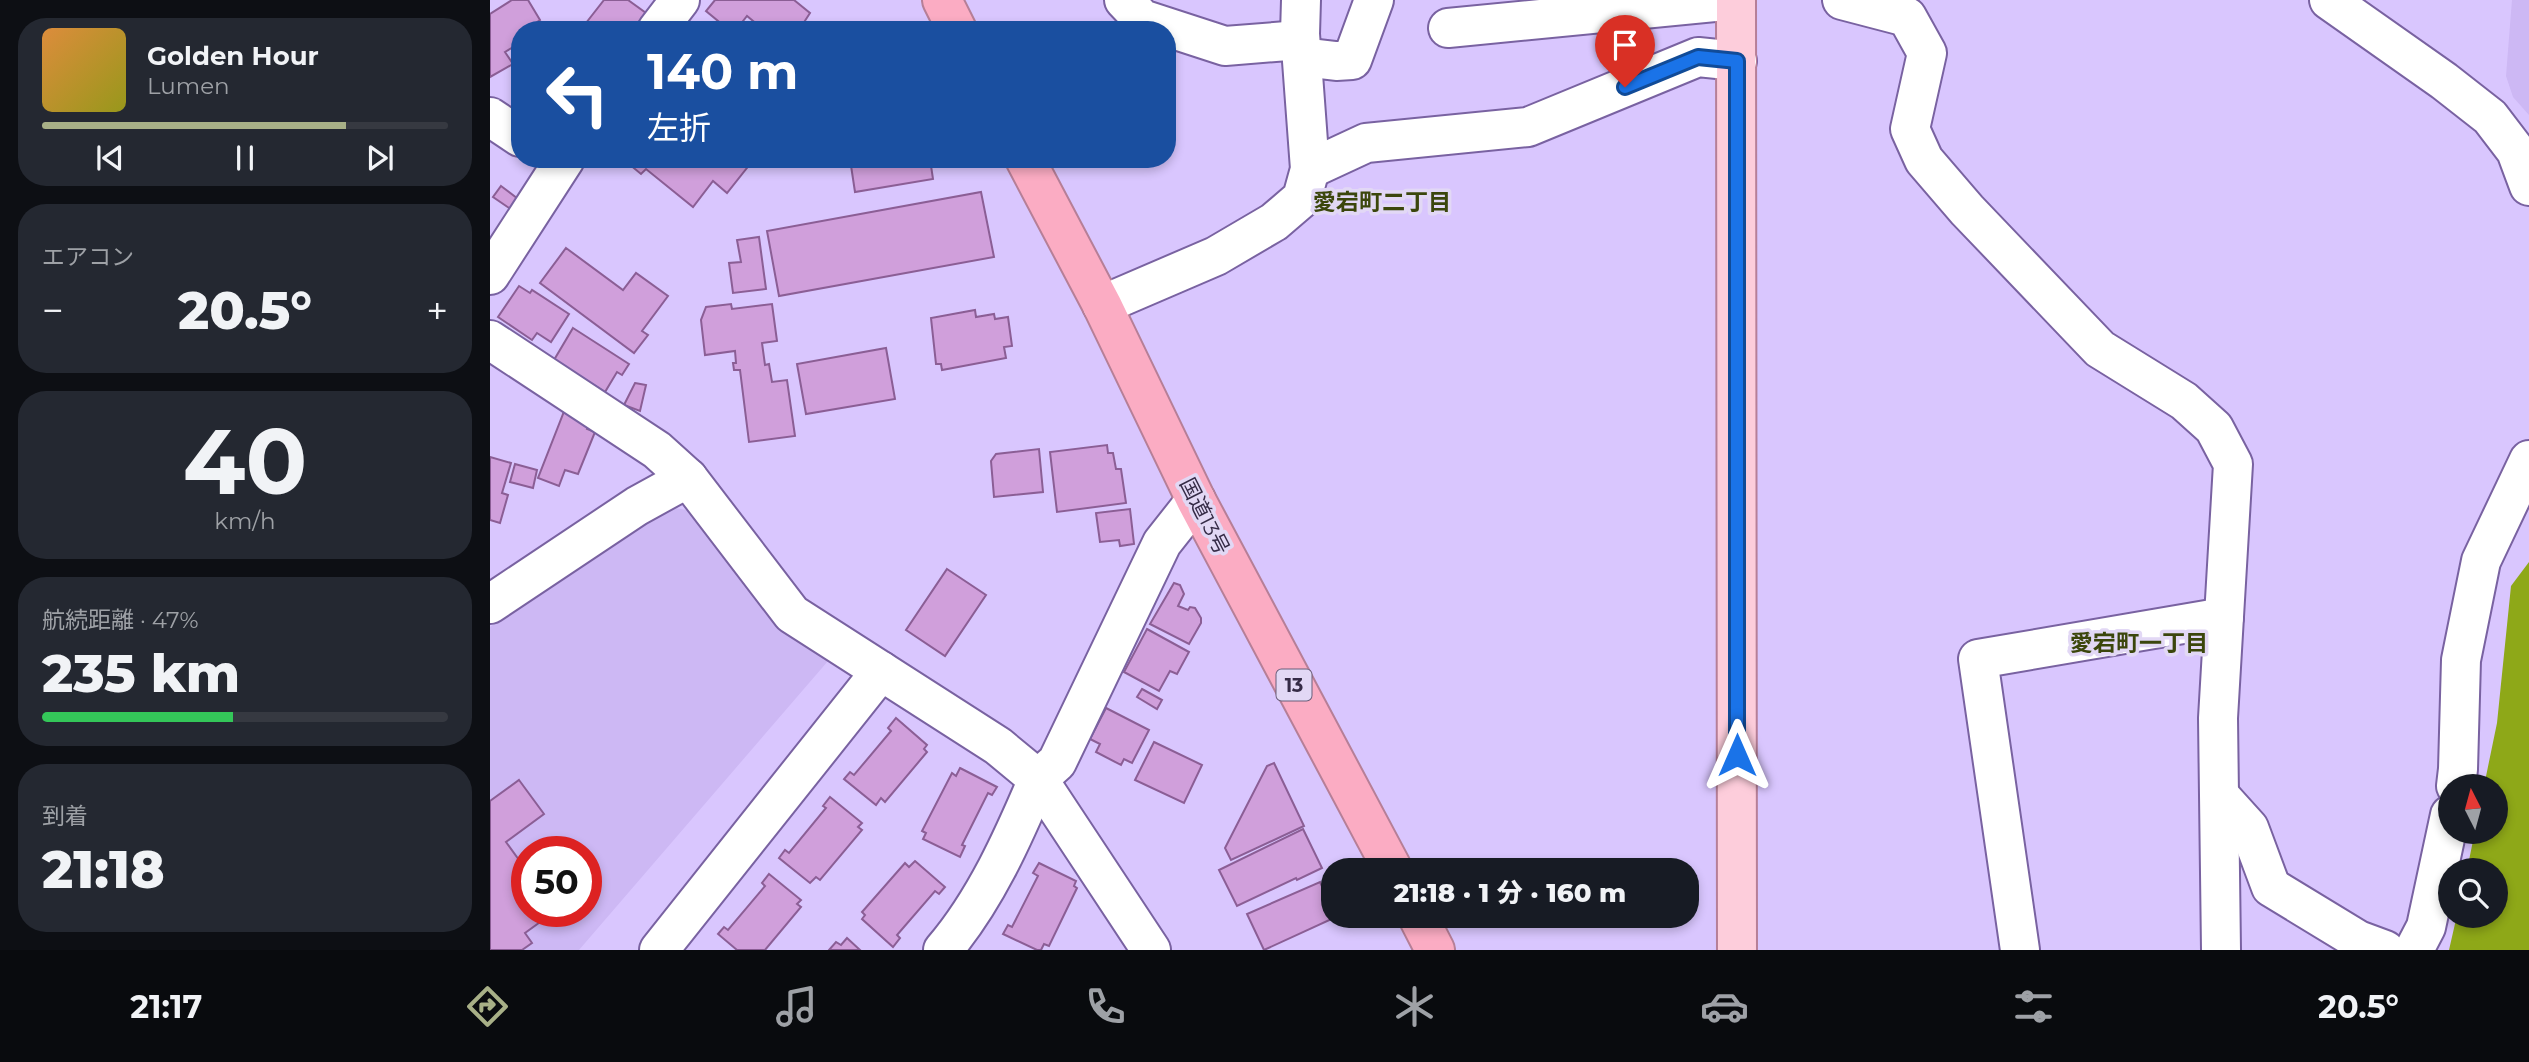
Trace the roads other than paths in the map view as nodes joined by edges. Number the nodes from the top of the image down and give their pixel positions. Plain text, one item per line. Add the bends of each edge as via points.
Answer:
1 (680, 0) edge
2 (942, 0) edge
3 (1301, 0) edge
4 (1374, 0) edge
5 (1736, 0) edge
6 (1842, 0) edge
7 (2329, 0) edge
8 (1127, 1) edge
9 (664, 21) edge
10 (952, 21) edge
11 (1148, 21) edge
12 (1448, 28) dead end
13 (1176, 30) edge
14 (1301, 48) junction
15 (1737, 61) junction
16 (490, 117) edge
17 (511, 131) edge
18 (556, 168) edge
19 (1030, 168) edge
20 (1310, 169) junction
21 (2529, 186) edge
22 (490, 275) edge
23 (1102, 305) junction
24 (490, 340) edge
25 (2529, 460) edge
26 (688, 478) junction
27 (1196, 499) junction
28 (490, 604) edge
29 (2224, 617) junction
30 (881, 671) junction
31 (2457, 774) edge
32 (1038, 779) junction
33 (2221, 797) junction
34 (2444, 844) edge
35 (1387, 858) edge
36 (1424, 928) edge
37 (659, 950) edge
38 (943, 950) edge
39 (1151, 950) edge
40 (1435, 950) edge
41 (1737, 950) edge
42 (2020, 950) edge
43 (2221, 950) edge
44 (2385, 950) edge
45 (2414, 950) edge

1 - 9 street
2 - 10 highway
3 - 14 street
4 - 14 street via 1352,60 1336,61
5 - 12 street
5 - 15 main road
6 - 29 street via 1907,17 1927,53 1910,129 1924,160 1967,210 2100,349 2184,401 2214,428 2233,464
7 - 21 street via 2490,117 2516,151
8 - 11 street
13 - 14 street via 1225,46
14 - 20 street
15 - 20 street via 1698,57 1528,127 1366,143
15 - 41 main road
16 - 17 street
18 - 22 street
19 - 23 highway, 国道13号 / 13
20 - 23 street via 1302,198 1274,222 1216,256
23 - 27 highway, 国道13号 / 13
24 - 26 street via 657,450
25 - 31 street via 2481,561 2461,660
26 - 28 street
26 - 30 street via 792,614
27 - 32 street via 1162,543 1057,762
27 - 35 highway, 国道13号 / 13
29 - 33 street via 2218,718
29 - 42 street via 1978,659
30 - 32 street via 998,746
30 - 37 street
32 - 38 street via 1013,838 962,928
32 - 39 street
33 - 43 street
33 - 44 street via 2249,828 2272,887 2358,940
34 - 45 street via 2426,927
36 - 40 highway

